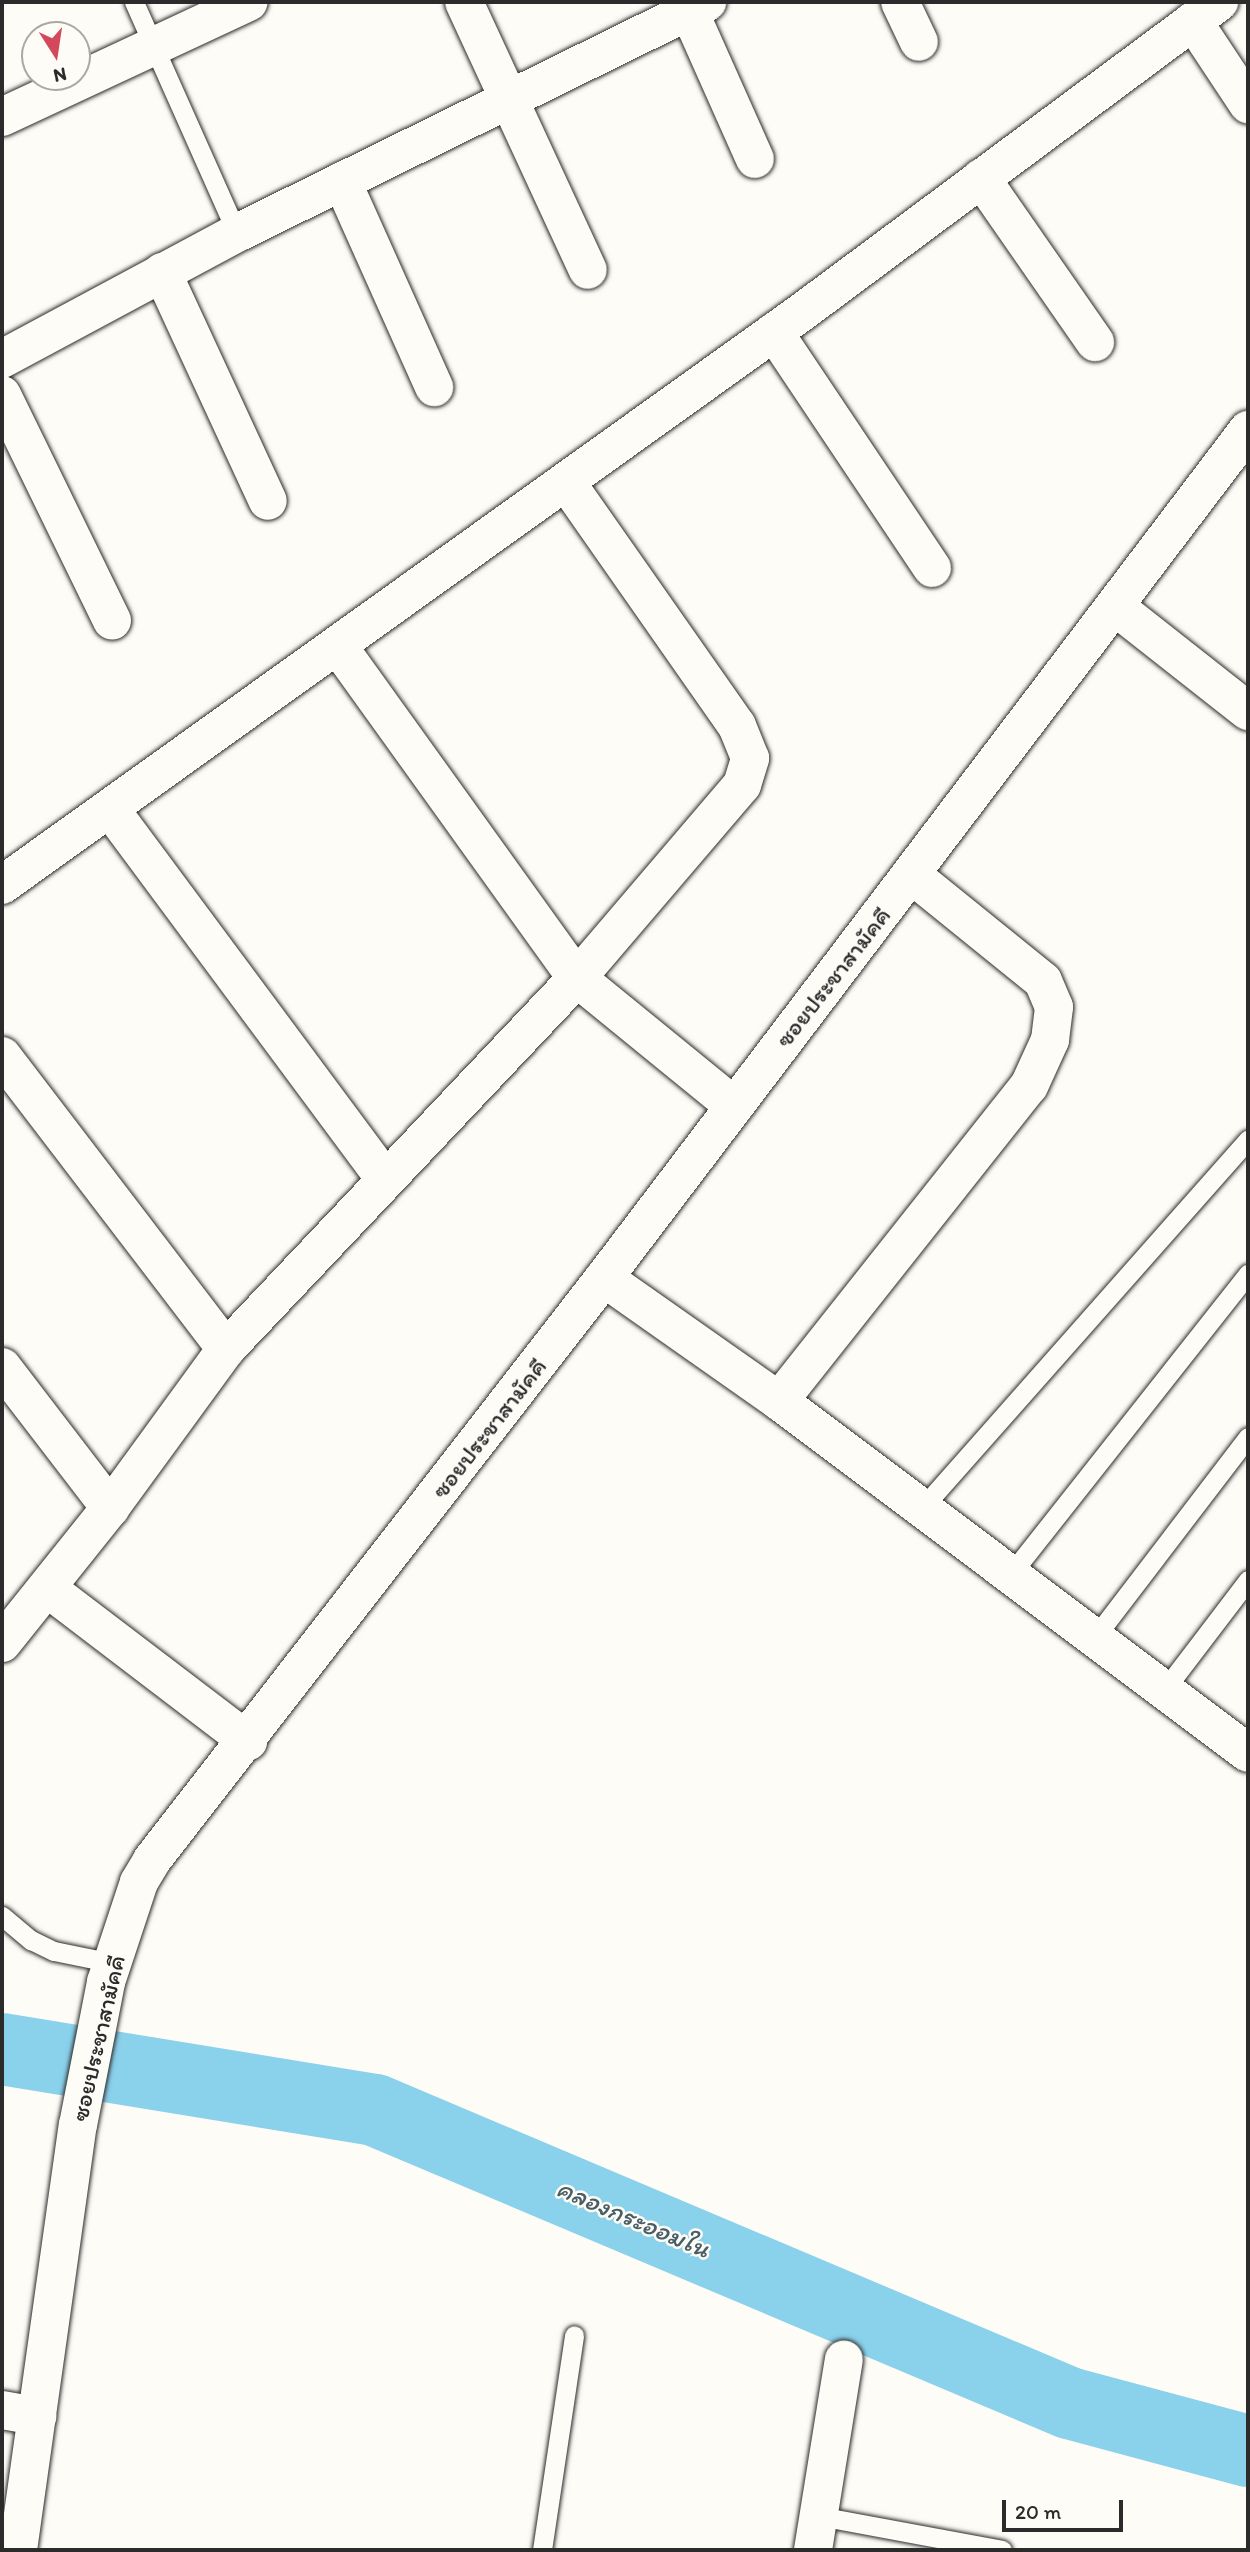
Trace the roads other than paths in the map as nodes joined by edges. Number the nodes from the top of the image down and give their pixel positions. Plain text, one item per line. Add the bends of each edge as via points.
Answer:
1 (134, 2) edge
2 (249, 2) edge
3 (464, 2) edge
4 (900, 2) edge
5 (694, 5) edge
6 (1206, 11) edge
7 (919, 42) dead end
8 (155, 47) junction
9 (509, 99) junction
10 (1248, 104) edge
11 (2, 117) edge
12 (755, 159) dead end
13 (981, 178) junction
14 (342, 181) junction
15 (237, 233) junction
16 (588, 270) dead end
17 (162, 272) junction
18 (774, 332) junction
19 (1096, 342) dead end
20 (2, 359) edge
21 (434, 387) dead end
22 (2, 395) edge
23 (1248, 430) edge
24 (566, 482) junction
25 (268, 501) dead end
26 (932, 568) dead end
27 (1116, 608) junction
28 (113, 621) dead end
29 (338, 646) junction
30 (1248, 711) edge
31 (111, 810) junction
32 (912, 875) junction
33 (2, 885) edge
34 (577, 978) junction
35 (2, 1056) edge
36 (734, 1105) junction
37 (1248, 1139) edge
38 (385, 1179) junction
39 (1248, 1274) edge
40 (604, 1278) junction
41 (226, 1349) junction
42 (2, 1367) edge
43 (779, 1401) junction
44 (1248, 1437) edge
45 (110, 1508) junction
46 (922, 1508) junction
47 (1010, 1575) junction
48 (1248, 1580) edge
49 (47, 1588) junction
50 (1095, 1637) junction
51 (2, 1643) edge
52 (1165, 1689) junction
53 (248, 1741) junction
54 (1248, 1753) edge
55 (2, 1916) edge
56 (109, 1972) junction
57 (574, 2334) dead end
58 (844, 2359) dead end
59 (19, 2413) edge
60 (816, 2533) edge
61 (18, 2550) edge
62 (542, 2550) edge
63 (1002, 2550) edge

1 - 8 lane
2 - 8 street
3 - 9 street
4 - 7 street
5 - 9 street
5 - 12 street
6 - 10 street
6 - 13 street
8 - 11 street
8 - 15 lane
9 - 14 street
9 - 16 street
13 - 18 street
13 - 19 street
14 - 15 street
14 - 21 street
15 - 17 street
17 - 20 street
17 - 25 street
18 - 24 street
18 - 26 street
22 - 28 street
23 - 27 street, ซอยประชาสามัคคี
24 - 29 street
24 - 34 street via 737,726 750,758 742,785
27 - 30 street
27 - 32 street, ซอยประชาสามัคคี
29 - 31 street
29 - 34 street
31 - 33 street
31 - 38 street
32 - 36 street, ซอยประชาสามัคคี
32 - 43 street via 1042,982 1054,1007 1050,1040 1029,1086
34 - 36 street
34 - 38 street
35 - 41 street
36 - 40 street, ซอยประชาสามัคคี
37 - 46 lane
38 - 41 street
39 - 47 lane
40 - 43 street
40 - 53 street, ซอยประชาสามัคคี
41 - 45 street
42 - 45 street
43 - 46 street
44 - 50 lane
45 - 49 street
46 - 47 street
47 - 50 street
48 - 52 lane
49 - 51 street
49 - 53 street
50 - 52 street
52 - 54 street
53 - 56 street, ซอยประชาสามัคคี via 152,1860 139,1882
55 - 56 lane via 31,1940
56 - 59 street, ซอยประชาสามัคคี
57 - 62 lane
58 - 60 street
59 - 61 street, ซอยประชาสามัคคี
60 - 63 lane

